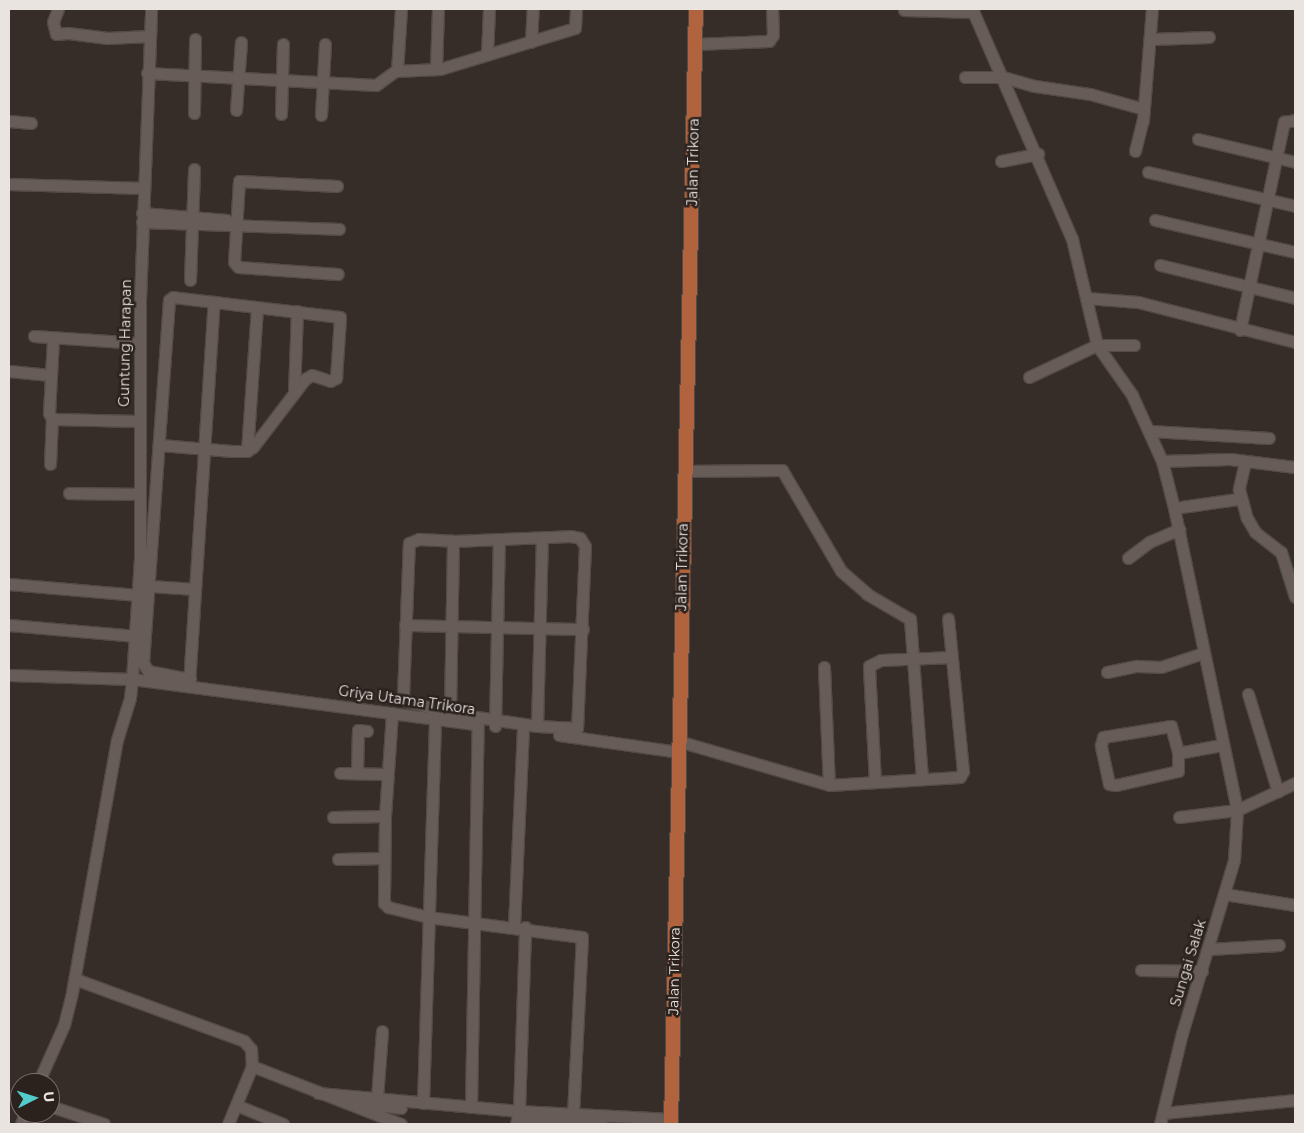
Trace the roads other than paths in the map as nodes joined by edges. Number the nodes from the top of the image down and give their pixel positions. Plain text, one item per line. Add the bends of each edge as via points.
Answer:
1 (58, 9) edge
2 (150, 9) edge
3 (401, 9) edge
4 (438, 9) edge
5 (489, 9) edge
6 (532, 9) edge
7 (576, 9) edge
8 (696, 9) edge
9 (772, 9) edge
10 (1152, 9) edge
11 (904, 10) edge
12 (973, 10) edge
13 (148, 36) junction
14 (1209, 37) dead end
15 (195, 39) dead end
16 (1152, 39) junction
17 (240, 42) dead end
18 (531, 42) junction
19 (283, 44) dead end
20 (325, 44) dead end
21 (695, 44) junction
22 (487, 55) junction
23 (436, 69) junction
24 (397, 71) junction
25 (147, 73) junction
26 (196, 75) junction
27 (238, 77) junction
28 (965, 77) dead end
29 (1002, 77) junction
30 (282, 80) junction
31 (322, 83) junction
32 (1144, 109) junction
33 (236, 110) dead end
34 (194, 113) dead end
35 (281, 114) dead end
36 (321, 115) dead end
37 (1295, 120) edge
38 (9, 122) edge
39 (31, 123) dead end
40 (1198, 139) dead end
41 (1135, 151) dead end
42 (1038, 154) junction
43 (1276, 158) junction
44 (1001, 161) dead end
45 (1295, 162) edge
46 (194, 169) dead end
47 (1148, 172) dead end
48 (9, 184) edge
49 (337, 186) dead end
50 (144, 188) junction
51 (1268, 200) junction
52 (1295, 206) edge
53 (142, 218) junction
54 (1155, 220) dead end
55 (192, 222) junction
56 (235, 224) junction
57 (339, 229) dead end
58 (1260, 244) junction
59 (1295, 252) edge
60 (1160, 265) dead end
61 (338, 274) dead end
62 (190, 280) dead end
63 (1250, 287) junction
64 (1087, 298) junction
65 (1295, 298) edge
66 (214, 302) junction
67 (257, 307) junction
68 (297, 310) junction
69 (1240, 330) junction
70 (34, 336) dead end
71 (53, 338) junction
72 (1295, 342) edge
73 (139, 343) junction
74 (1097, 345) junction
75 (1134, 345) dead end
76 (9, 370) edge
77 (50, 375) junction
78 (1029, 377) dead end
79 (294, 393) junction
80 (52, 419) junction
81 (138, 421) junction
82 (1151, 431) junction
83 (1269, 438) dead end
84 (160, 445) junction
85 (204, 449) junction
86 (247, 451) junction
87 (1162, 461) junction
88 (1244, 462) junction
89 (50, 464) dead end
90 (1295, 468) edge
91 (684, 471) junction
92 (69, 493) dead end
93 (139, 494) junction
94 (1236, 499) dead end
95 (1174, 508) junction
96 (1178, 529) junction
97 (542, 538) junction
98 (499, 539) junction
99 (453, 541) junction
100 (1128, 558) dead end
101 (9, 584) edge
102 (150, 586) junction
103 (195, 589) junction
104 (138, 595) junction
105 (1295, 597) edge
106 (948, 619) dead end
107 (9, 625) edge
108 (406, 626) junction
109 (452, 626) junction
110 (497, 627) junction
111 (540, 628) junction
112 (583, 629) junction
113 (136, 636) junction
114 (1203, 654) junction
115 (952, 656) junction
116 (914, 660) junction
117 (824, 667) dead end
118 (1107, 672) dead end
119 (9, 675) edge
120 (132, 679) junction
121 (189, 682) junction
122 (1248, 694) dead end
123 (392, 713) junction
124 (450, 713) junction
125 (435, 720) junction
126 (495, 724) junction
127 (478, 725) junction
128 (537, 726) junction
129 (523, 730) junction
130 (367, 731) dead end
131 (1221, 745) junction
132 (678, 746) junction
133 (1178, 754) junction
134 (340, 773) dead end
135 (357, 774) junction
136 (387, 774) junction
137 (922, 779) junction
138 (875, 782) junction
139 (1295, 783) edge
140 (828, 785) junction
141 (1278, 792) junction
142 (1237, 810) junction
143 (385, 816) junction
144 (333, 817) dead end
145 (1179, 817) dead end
146 (384, 858) junction
147 (338, 859) dead end
148 (1224, 894) junction
149 (1295, 905) edge
150 (428, 917) junction
151 (474, 923) junction
152 (519, 927) junction
153 (1279, 945) dead end
154 (1209, 949) junction
155 (1141, 970) dead end
156 (1202, 971) junction
157 (75, 979) junction
158 (382, 1031) dead end
159 (252, 1066) junction
160 (42, 1073) edge
161 (318, 1093) junction
162 (377, 1098) junction
163 (337, 1100) junction
164 (1295, 1100) edge
165 (423, 1102) junction
166 (236, 1105) junction
167 (471, 1107) junction
168 (60, 1109) edge
169 (573, 1112) junction
170 (518, 1117) edge
171 (1161, 1119) edge
172 (376, 1120) edge
173 (671, 1122) edge
174 (9, 1123) edge
175 (14, 1124) edge
176 (104, 1124) edge
177 (228, 1124) edge
178 (283, 1124) edge
179 (401, 1124) edge
180 (602, 1124) edge

1 - 13 street via 53,22 56,34 108,38
2 - 13 street, Guntung Harapan
3 - 24 street
4 - 23 street
5 - 22 street
6 - 18 street
7 - 18 street via 575,28
8 - 21 main road, Jalan Trikora
9 - 21 street via 773,35 769,41
10 - 16 street
11 - 12 street
12 - 29 street
13 - 25 street, Guntung Harapan
14 - 16 street
15 - 26 street
16 - 32 street
17 - 27 street
18 - 22 street
19 - 30 street
20 - 31 street
21 - 91 main road, Jalan Trikora
22 - 23 street
23 - 24 street
24 - 31 street via 376,85
25 - 26 street
25 - 50 street, Guntung Harapan
26 - 27 street
26 - 34 street
27 - 30 street
27 - 33 street
28 - 29 street
29 - 32 street via 1090,94
29 - 42 street
30 - 31 street
30 - 35 street
31 - 36 street
32 - 41 street
37 - 43 street via 1284,122
38 - 39 street
40 - 43 street
42 - 44 street
42 - 64 street via 1072,239
43 - 45 street
43 - 51 street
46 - 55 street
47 - 51 street
48 - 50 street
49 - 56 street via 241,180
50 - 53 street, Guntung Harapan
51 - 52 street
51 - 58 street
53 - 55 street
53 - 73 street, Guntung Harapan
54 - 58 street
55 - 56 street
55 - 62 street
56 - 57 street
56 - 61 street via 237,266
58 - 59 street
58 - 63 street
60 - 63 street
63 - 65 street
63 - 69 street
64 - 69 street via 1138,302
64 - 74 street
66 - 67 street
66 - 84 street via 174,297 169,300
66 - 85 street
67 - 68 street
67 - 86 street
68 - 79 street
68 - 79 street via 338,316 342,323 336,378 330,381 311,376
69 - 72 street
70 - 71 street
71 - 73 street
71 - 77 street
73 - 81 street, Guntung Harapan
74 - 75 street
74 - 78 street
74 - 82 street, Sungai Salak via 1132,395
76 - 77 street
77 - 80 street via 48,413
79 - 86 street via 260,441
80 - 81 street
80 - 89 street
81 - 93 street, Guntung Harapan
82 - 83 street
82 - 87 street, Sungai Salak
84 - 85 street
84 - 102 street
85 - 86 street
85 - 103 street
87 - 88 street
87 - 95 street, Sungai Salak
88 - 90 street
88 - 105 street via 1240,489 1247,518 1255,532 1282,552
91 - 116 street via 782,470 841,571 867,594 910,619
91 - 132 main road, Jalan Trikora
92 - 93 street
93 - 104 street, Guntung Harapan
94 - 95 street
95 - 96 street, Sungai Salak
96 - 100 street via 1149,542
96 - 114 street, Sungai Salak
97 - 98 street
97 - 111 street
97 - 112 street via 577,537 584,542
98 - 99 street
98 - 110 street
99 - 108 street via 419,539 409,543
99 - 109 street
101 - 104 street
102 - 103 street
102 - 121 street via 144,668
103 - 121 street
104 - 113 street, Guntung Harapan
106 - 115 street
107 - 113 street
108 - 109 street
108 - 124 street via 404,700 408,704
109 - 110 street
109 - 124 street
110 - 111 street
110 - 126 street
111 - 112 street
111 - 128 street
112 - 128 street via 578,727 570,730
113 - 120 street, Guntung Harapan
114 - 118 street via 1162,667 1136,666
114 - 131 street, Sungai Salak
115 - 116 street
115 - 137 street via 963,773 952,778
116 - 137 street
116 - 138 street via 881,660 871,663 867,669
117 - 140 street
119 - 120 street, Griya Utama Trikora
120 - 121 street, Griya Utama Trikora
120 - 157 street, Guntung Harapan via 130,698 117,740
121 - 123 street, Griya Utama Trikora
122 - 141 street
123 - 125 street, Griya Utama Trikora
123 - 136 street
124 - 126 street
125 - 127 street, Griya Utama Trikora
125 - 150 street
126 - 127 street, Griya Utama Trikora
126 - 128 street
126 - 129 street, Griya Utama Trikora
127 - 151 street
129 - 132 street, Griya Utama Trikora
129 - 152 street
130 - 135 street via 358,730
131 - 133 street
131 - 142 street, Sungai Salak
132 - 140 street, Griya Utama Trikora
132 - 173 main road, Jalan Trikora
133 - 133 street via 1171,726 1107,734 1102,740 1103,762 1111,785 1178,771
134 - 135 street
135 - 136 street
136 - 143 street
137 - 138 street
138 - 140 street
139 - 141 street
141 - 142 street
142 - 145 street
142 - 148 street, Sungai Salak via 1234,860
143 - 144 street
143 - 146 street
146 - 147 street
146 - 150 street via 386,905
148 - 149 street
148 - 154 street, Sungai Salak
150 - 151 street
150 - 165 street
151 - 152 street
151 - 167 street
152 - 169 street via 582,937
152 - 170 street
153 - 154 street
154 - 156 street, Sungai Salak
155 - 156 street
156 - 171 street, Sungai Salak via 1182,1033
157 - 159 street via 244,1041 251,1049
157 - 160 street, Guntung Harapan via 64,1025
158 - 162 street
159 - 161 street
159 - 166 street
161 - 162 street
161 - 163 street
162 - 165 street
163 - 170 street
163 - 172 street
164 - 171 street
165 - 167 street
166 - 177 street
166 - 178 street
167 - 170 street
168 - 176 street
169 - 170 street
169 - 173 street
170 - 180 street
172 - 179 street
174 - 175 street

